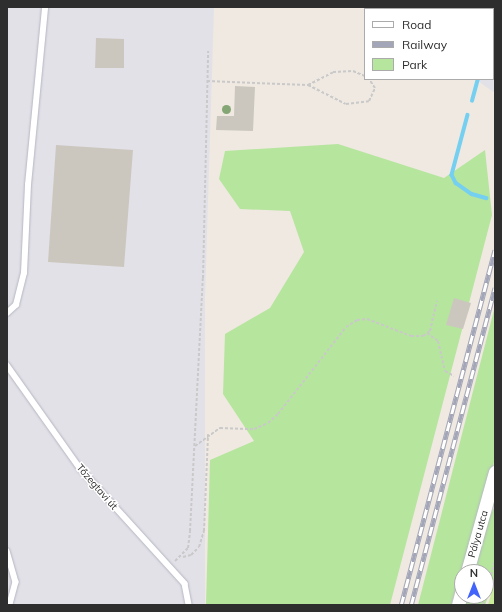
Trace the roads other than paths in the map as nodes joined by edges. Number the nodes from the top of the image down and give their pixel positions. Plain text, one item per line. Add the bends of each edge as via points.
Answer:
1 (45, 7) edge
2 (7, 313) edge
3 (7, 365) edge
4 (495, 472) edge
5 (7, 550) edge
6 (469, 564) edge
7 (10, 605) edge
8 (189, 605) edge

1 - 2 lane via 28,185 24,273 16,305
3 - 8 lane, Tőzegtavi út via 80,468 185,584
4 - 6 street, Pálya utca
5 - 7 lane via 16,582

